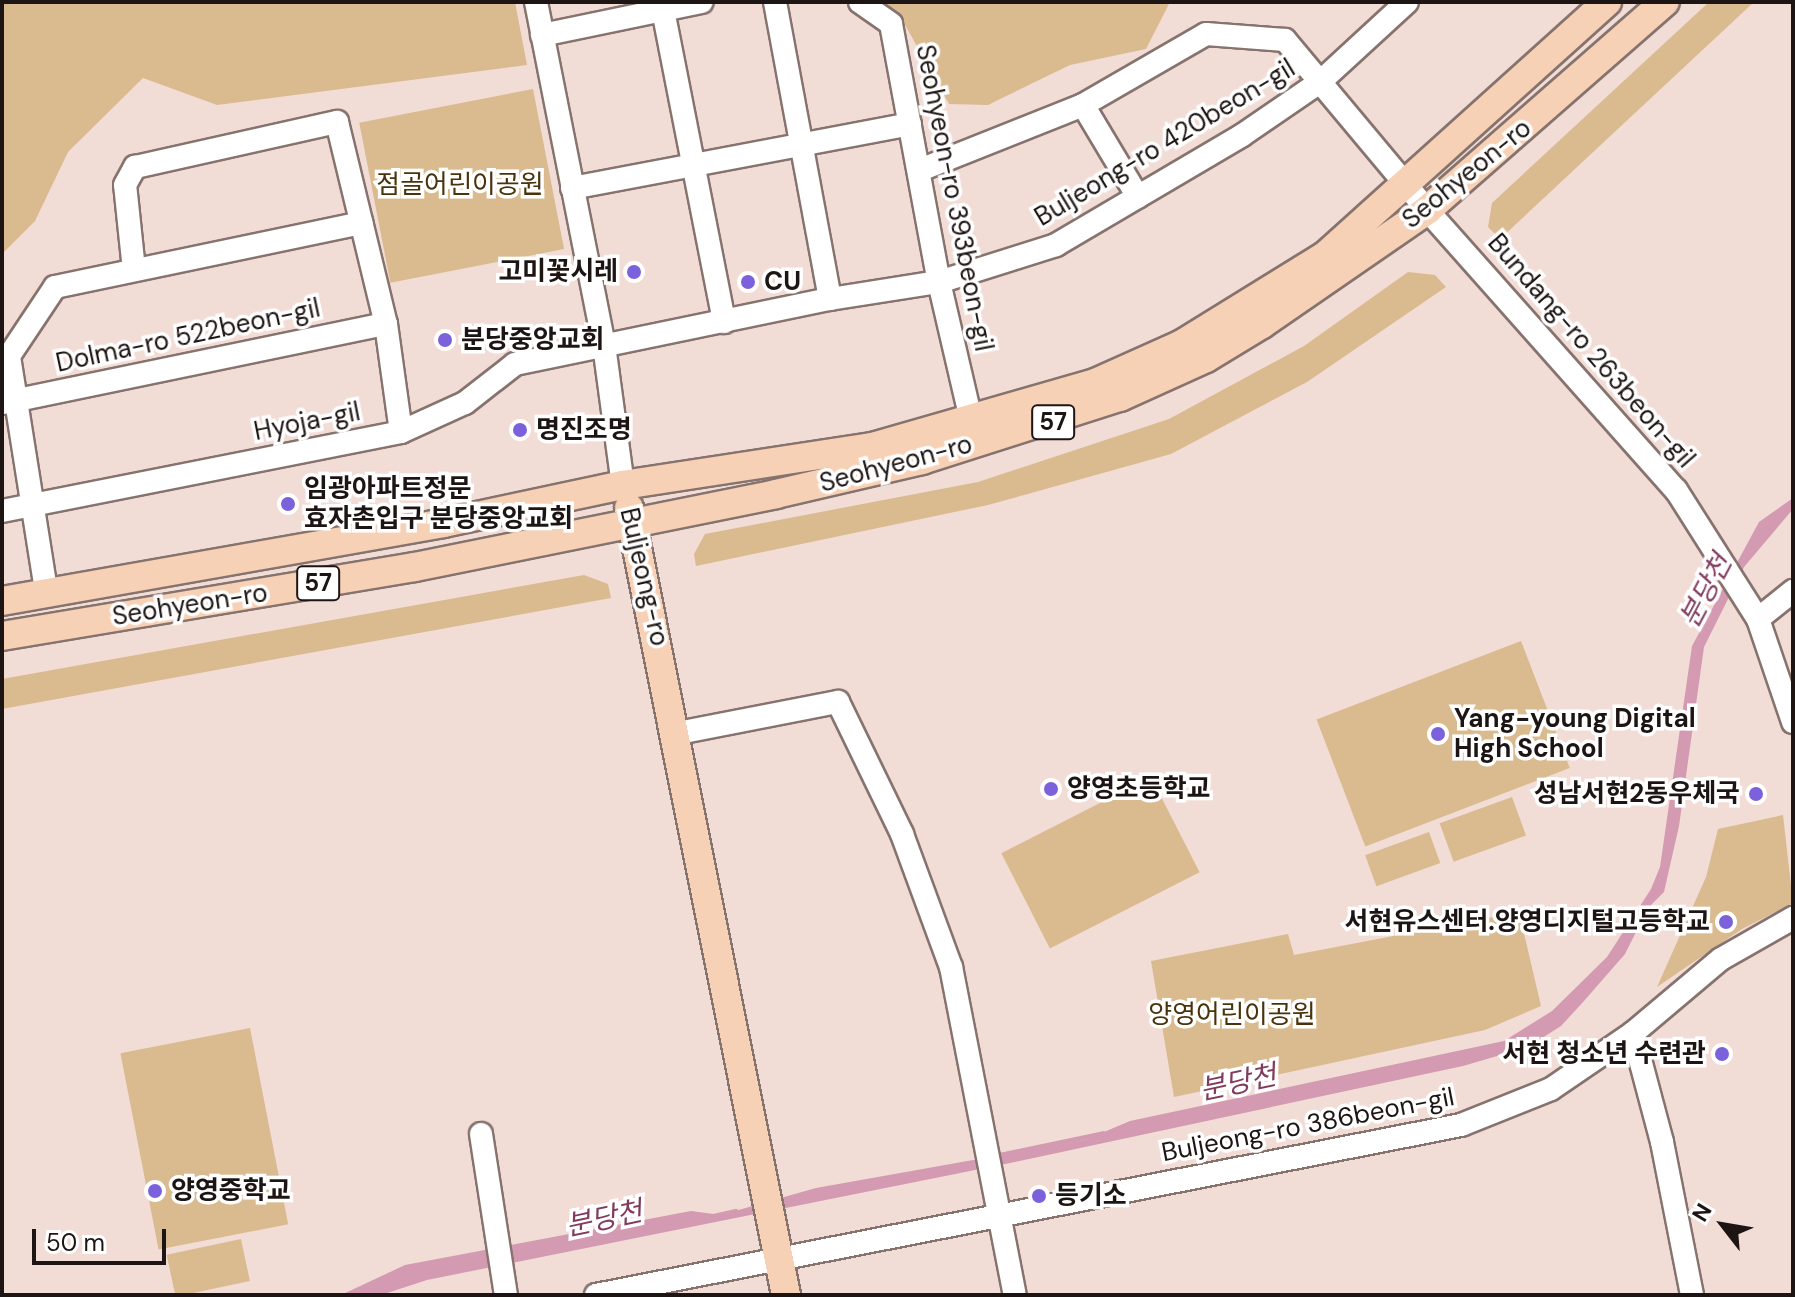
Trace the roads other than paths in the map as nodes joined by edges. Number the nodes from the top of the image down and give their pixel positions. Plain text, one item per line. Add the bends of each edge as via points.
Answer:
1 (536, 2) edge
2 (702, 2) edge
3 (775, 2) edge
4 (860, 2) edge
5 (1407, 2) edge
6 (1607, 2) edge
7 (1665, 2) edge
8 (663, 10) junction
9 (542, 35) junction
10 (1320, 82) junction
11 (1083, 105) junction
12 (910, 124) junction
13 (799, 145) junction
14 (695, 165) junction
15 (920, 170) junction
16 (1406, 185) junction
17 (572, 188) junction
18 (1138, 197) junction
19 (1427, 210) junction
20 (361, 223) junction
21 (134, 270) junction
22 (939, 282) junction
23 (830, 299) junction
24 (724, 322) junction
25 (386, 324) junction
26 (604, 345) junction
27 (9, 401) edge
28 (971, 419) junction
29 (401, 432) junction
30 (623, 485) junction
31 (36, 504) junction
32 (2, 511) edge
33 (633, 523) junction
34 (46, 590) junction
35 (1793, 591) edge
36 (2, 601) edge
37 (1753, 611) junction
38 (2, 636) edge
39 (1793, 722) edge
40 (678, 733) junction
41 (1793, 918) edge
42 (1633, 1033) junction
43 (481, 1134) dead end
44 (999, 1210) junction
45 (778, 1248) junction
46 (506, 1295) edge
47 (596, 1295) edge
48 (786, 1295) edge
49 (1015, 1295) edge
50 (1692, 1295) edge

1 - 9 street, Buljeong-ro
2 - 8 street
3 - 13 street
4 - 12 street, Seohyeon-ro 393beon-gil via 891,24
5 - 10 street, Buljeong-ro 420beon-gil
6 - 16 main road, Seohyeon-ro / 57
7 - 19 main road, Seohyeon-ro / 57
8 - 9 street
8 - 14 street
9 - 17 street, Buljeong-ro
10 - 11 street, Bundang-ro 263beon-gil via 1285,40 1206,34
10 - 16 street, Bundang-ro 263beon-gil
10 - 18 street, Buljeong-ro 420beon-gil
11 - 15 street, Bundang-ro 263beon-gil
11 - 18 street
12 - 13 street
12 - 15 street, Seohyeon-ro 393beon-gil
13 - 14 street
13 - 23 street
14 - 17 street
14 - 24 street
15 - 22 street, Seohyeon-ro 393beon-gil
16 - 19 street, Bundang-ro 263beon-gil
16 - 28 main road, Seohyeon-ro / 57 via 1326,255 1182,344 1095,383
17 - 26 street, Buljeong-ro
18 - 22 street, Buljeong-ro 420beon-gil via 1056,245
19 - 33 main road, Seohyeon-ro / 57 via 1262,324 1206,358 1120,397 922,460
19 - 37 street, Bundang-ro 263beon-gil via 1581,378 1707,534
20 - 21 street
20 - 21 street via 337,122 135,167 125,185
20 - 25 street
21 - 27 street via 55,287 9,356
22 - 23 street, Buljeong-ro 420beon-gil
22 - 28 street, Seohyeon-ro 393beon-gil
23 - 24 street, Buljeong-ro 420beon-gil
24 - 26 street, Buljeong-ro 420beon-gil
25 - 27 street, Dolma-ro 522beon-gil
25 - 29 street
26 - 29 street, Hyoja-gil via 515,364 465,403
26 - 30 street, Buljeong-ro
27 - 31 street
28 - 30 main road, Seohyeon-ro / 57 via 872,447
29 - 31 street, Hyoja-gil
30 - 33 main road, Buljeong-ro
30 - 34 main road, Seohyeon-ro / 57 via 444,523
31 - 32 street, Hyoja-gil
31 - 34 street
33 - 38 main road, Seohyeon-ro / 57 via 415,567
33 - 40 main road, Buljeong-ro
34 - 36 main road, Seohyeon-ro / 57
35 - 37 street
37 - 39 street
40 - 44 street via 838,702 931,905 951,967
40 - 45 main road, Buljeong-ro via 755,1152
41 - 42 street, Buljeong-ro 386beon-gil via 1721,959
42 - 44 street, Buljeong-ro 386beon-gil via 1551,1089 1461,1125
42 - 50 street via 1662,1142
43 - 46 street
44 - 45 street, Buljeong-ro 386beon-gil
44 - 49 street
45 - 47 street, Buljeong-ro 386beon-gil
45 - 48 main road

